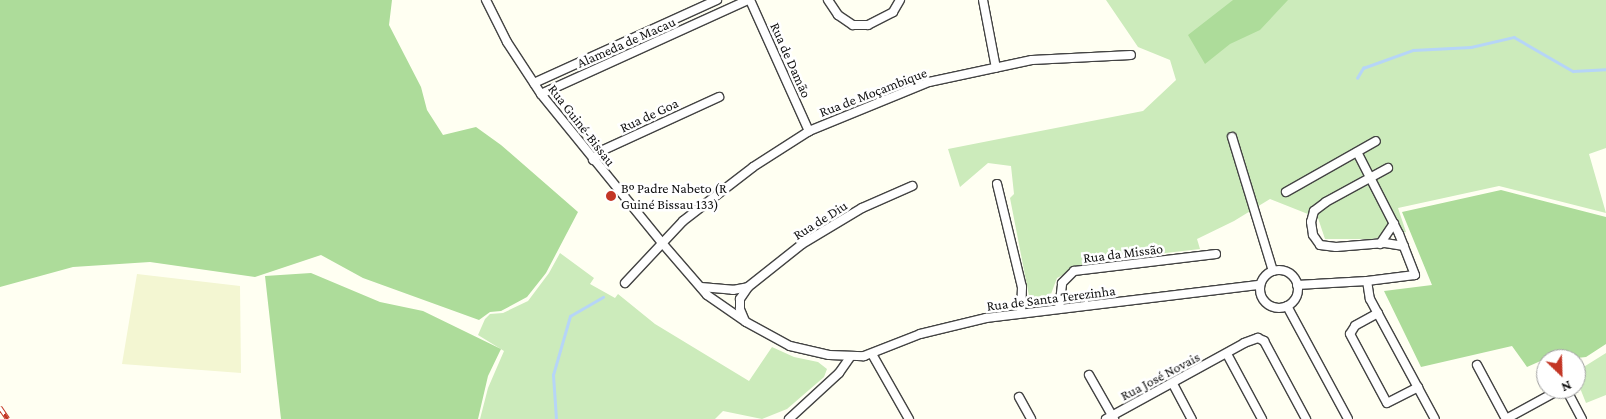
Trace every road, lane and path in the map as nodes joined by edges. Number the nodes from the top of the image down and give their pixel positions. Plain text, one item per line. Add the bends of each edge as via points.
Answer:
1 (486, 0) edge
2 (717, 0) edge
3 (749, 0) edge
4 (828, 0) edge
5 (900, 0) edge
6 (983, 0) edge
7 (1131, 55) dead end
8 (996, 68) junction
9 (534, 83) junction
10 (541, 94) junction
11 (719, 97) dead end
12 (809, 131) junction
13 (1232, 137) dead end
14 (1376, 141) dead end
15 (1357, 152) junction
16 (594, 160) junction
17 (1388, 168) dead end
18 (1370, 178) junction
19 (997, 184) dead end
20 (912, 186) dead end
21 (1286, 192) dead end
22 (1394, 223) junction
23 (661, 242) junction
24 (1380, 244) junction
25 (1404, 246) junction
26 (1216, 254) dead end
27 (1273, 271) junction
28 (1366, 281) junction
29 (625, 283) dead end
30 (1260, 285) junction
31 (1298, 285) junction
32 (701, 287) junction
33 (748, 287) junction
34 (1287, 306) junction
35 (1059, 308) junction
36 (1021, 313) junction
37 (1378, 313) junction
38 (746, 322) junction
39 (872, 354) junction
40 (1227, 354) junction
41 (850, 357) junction
42 (1477, 364) dead end
43 (1089, 375) dead end
44 (1172, 384) junction
45 (1418, 387) junction
46 (1019, 397) dead end
47 (1543, 399) edge
48 (1571, 399) edge
49 (1111, 418) edge
50 (789, 419) edge
51 (909, 419) edge
52 (1031, 419) edge
53 (1192, 419) edge
54 (1262, 419) edge
55 (1306, 419) edge
56 (1348, 419) edge
57 (1435, 419) edge
58 (1506, 419) edge
59 (1582, 419) edge

1 - 9 street, Rua Guiné-Bissau
2 - 9 street, Alameda de Macau
3 - 10 street, Alameda de Macau
3 - 12 street, Rua de Damão
4 - 5 street via 838,15 853,25 868,25 894,12
6 - 8 street
7 - 8 street, Rua de Moçambique via 1032,60
8 - 12 street, Rua de Moçambique via 929,82
9 - 10 street, Rua Guiné-Bissau
10 - 16 street, Rua Guiné-Bissau
11 - 16 street, Rua de Goa via 601,151
12 - 23 street, Rua de Moçambique via 753,167
13 - 27 street
14 - 15 street
15 - 18 street
15 - 21 street
16 - 23 street, Rua Guiné-Bissau
17 - 18 street
18 - 22 street
18 - 24 street via 1326,202 1314,211 1311,222 1320,245
19 - 36 street via 1022,287
20 - 33 street, Rua de Diu via 862,208 802,244
22 - 24 street
22 - 25 street
23 - 29 street, Rua de Moçambique
23 - 32 street, Rua Guiné-Bissau
24 - 25 street
25 - 28 street via 1415,275
26 - 35 street, Rua da Missão via 1074,271 1062,283
27 - 30 street via 1263,278
27 - 31 street via 1289,273
28 - 31 street
28 - 37 street via 1370,300
30 - 34 street via 1260,292 1268,304
30 - 35 street, Rua de Santa Terezinha
31 - 34 street via 1295,299
32 - 33 street via 733,290
32 - 38 street, Rua Guiné-Bissau via 707,295
33 - 38 street via 740,299 740,309
34 - 56 street
35 - 36 street, Rua de Santa Terezinha
36 - 39 street, Rua de Santa Terezinha via 920,334
37 - 45 street
37 - 45 street via 1355,326 1350,334 1387,403
38 - 41 street, Rua Guiné-Bissau via 790,346
39 - 41 street, Rua de Santa Terezinha
39 - 51 street
40 - 44 street, Rua José Novais
40 - 54 street
40 - 55 street, Rua José Novais via 1258,338 1264,341
41 - 50 street via 839,373
42 - 58 street
43 - 49 street
44 - 49 street, Rua José Novais
44 - 53 street
45 - 57 street
46 - 52 street
47 - 58 street
48 - 59 street

